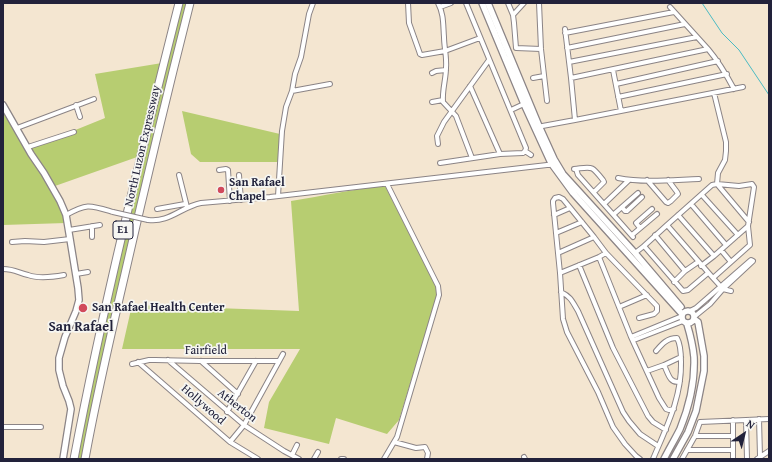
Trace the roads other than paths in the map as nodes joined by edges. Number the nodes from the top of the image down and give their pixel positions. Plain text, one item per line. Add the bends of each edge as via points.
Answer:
1 (179, 3) edge
2 (190, 3) edge
3 (313, 3) edge
4 (408, 3) edge
5 (451, 3) edge
6 (466, 3) edge
7 (482, 3) edge
8 (488, 3) edge
9 (508, 3) edge
10 (524, 3) edge
11 (540, 3) edge
12 (439, 5) edge
13 (670, 7) dead end
14 (674, 12) junction
15 (513, 15) junction
16 (685, 24) junction
17 (697, 37) junction
18 (480, 38) junction
19 (541, 48) junction
20 (567, 48) junction
21 (708, 49) junction
22 (445, 51) junction
23 (489, 60) junction
24 (718, 61) junction
25 (569, 62) junction
26 (446, 70) junction
27 (613, 70) junction
28 (432, 73) dead end
29 (726, 74) junction
30 (544, 76) junction
31 (533, 78) dead end
32 (571, 78) junction
33 (330, 84) dead end
34 (616, 84) junction
35 (470, 86) junction
36 (743, 87) dead end
37 (734, 89) junction
38 (292, 90) junction
39 (714, 93) junction
40 (618, 97) junction
41 (94, 99) dead end
42 (443, 100) junction
43 (547, 101) dead end
44 (432, 102) dead end
45 (526, 103) junction
46 (3, 105) edge
47 (76, 105) junction
48 (511, 110) junction
49 (452, 111) junction
50 (620, 111) junction
51 (80, 117) dead end
52 (575, 120) junction
53 (537, 127) junction
54 (17, 128) junction
55 (74, 132) dead end
56 (438, 144) dead end
57 (28, 147) junction
58 (525, 151) junction
59 (500, 154) junction
60 (531, 155) dead end
61 (472, 158) junction
62 (553, 161) junction
63 (440, 163) dead end
64 (219, 170) dead end
65 (179, 175) dead end
66 (239, 176) dead end
67 (618, 178) dead end
68 (699, 179) dead end
69 (629, 180) junction
70 (647, 180) junction
71 (668, 180) junction
72 (573, 181) junction
73 (387, 184) junction
74 (717, 184) junction
75 (594, 192) junction
76 (702, 195) junction
77 (278, 196) junction
78 (241, 200) junction
79 (230, 201) junction
80 (604, 204) junction
81 (691, 204) junction
82 (186, 206) junction
83 (622, 207) junction
84 (570, 208) junction
85 (157, 209) dead end
86 (614, 214) junction
87 (66, 215) junction
88 (554, 215) junction
89 (678, 215) junction
90 (582, 222) junction
91 (749, 224) junction
92 (100, 225) dead end
93 (667, 225) junction
94 (92, 226) junction
95 (640, 228) junction
96 (68, 230) junction
97 (556, 233) junction
98 (656, 235) junction
99 (738, 235) junction
100 (92, 237) dead end
101 (594, 237) junction
102 (70, 239) junction
103 (12, 242) dead end
104 (726, 245) junction
105 (644, 246) junction
106 (721, 250) junction
107 (558, 253) junction
108 (606, 253) junction
109 (635, 253) junction
110 (714, 256) junction
111 (599, 258) junction
112 (752, 260) dead end
113 (698, 262) junction
114 (731, 262) junction
115 (579, 265) junction
116 (701, 266) junction
117 (3, 269) edge
118 (685, 271) junction
119 (88, 272) dead end
120 (560, 273) junction
121 (708, 273) junction
122 (76, 274) junction
123 (64, 275) dead end
124 (712, 278) junction
125 (674, 282) junction
126 (722, 288) junction
127 (731, 291) dead end
128 (561, 292) junction
129 (647, 295) junction
130 (619, 307) junction
131 (685, 316) junction
132 (639, 318) dead end
133 (694, 318) junction
134 (633, 338) junction
135 (656, 351) dead end
136 (283, 354) dead end
137 (681, 357) junction
138 (168, 360) junction
139 (200, 361) junction
140 (256, 361) junction
141 (279, 361) junction
142 (138, 362) junction
143 (132, 364) dead end
144 (664, 365) junction
145 (647, 371) junction
146 (680, 381) junction
147 (238, 394) junction
148 (674, 409) junction
149 (696, 411) junction
150 (227, 412) junction
151 (759, 419) junction
152 (769, 419) edge
153 (733, 420) junction
154 (746, 420) junction
155 (700, 422) junction
156 (244, 426) junction
157 (3, 427) edge
158 (41, 427) dead end
159 (666, 430) junction
160 (695, 436) junction
161 (733, 436) junction
162 (230, 442) junction
163 (394, 442) junction
164 (297, 445) dead end
165 (658, 446) junction
166 (687, 450) junction
167 (732, 450) junction
168 (769, 451) edge
169 (318, 452) dead end
170 (292, 455) junction
171 (758, 458) edge
172 (63, 459) edge
173 (74, 459) edge
174 (85, 459) edge
175 (258, 459) edge
176 (300, 459) edge
177 (314, 459) edge
178 (384, 459) edge
179 (427, 459) edge
180 (640, 459) edge
181 (653, 459) edge
182 (664, 459) edge
183 (673, 459) edge
184 (682, 459) edge
185 (733, 459) edge
186 (747, 459) edge

1 - 173 highway, North Luzon Expressway / E1 via 124,226
2 - 174 highway, North Luzon Expressway / E1 via 109,341
3 - 38 street
4 - 22 street via 409,23 420,54
5 - 12 street
6 - 18 street
7 - 45 street
8 - 45 street
9 - 15 street
10 - 15 street
11 - 19 street
12 - 22 street
13 - 14 street
14 - 16 street
14 - 20 street via 565,31
15 - 19 street via 516,48
16 - 17 street
16 - 20 street
17 - 21 street
17 - 25 street
18 - 22 street
18 - 23 street
19 - 30 street
20 - 25 street
21 - 24 street
21 - 27 street
22 - 26 street
23 - 35 street
23 - 48 street
24 - 29 street
24 - 34 street
25 - 32 street
26 - 28 street
26 - 42 street
27 - 32 street
27 - 34 street
29 - 37 street
29 - 40 street
30 - 31 street
30 - 43 street
32 - 52 street
33 - 38 street
34 - 40 street
35 - 49 street
35 - 59 street
36 - 37 street
37 - 39 street
38 - 77 street via 282,131
39 - 50 street
39 - 74 street via 726,142 725,160 718,174
40 - 50 street
41 - 47 street
42 - 44 street
42 - 49 street via 444,105
45 - 48 street
45 - 53 street
46 - 54 street
47 - 51 street
47 - 54 street
48 - 58 street
49 - 56 street via 438,133
49 - 61 street
50 - 52 street
52 - 53 street
53 - 62 street
54 - 57 street
55 - 57 street
57 - 87 street via 57,193
58 - 59 street
58 - 60 street
59 - 61 street
61 - 63 street
62 - 72 street via 563,174
62 - 73 street via 547,165
64 - 79 street via 228,170
65 - 82 street
66 - 78 street
67 - 69 street
68 - 71 street
69 - 70 street
69 - 80 street
70 - 71 street
70 - 71 street via 668,203 678,194
72 - 75 street
72 - 75 street via 575,169 592,168 603,180 603,184
72 - 109 street
72 - 131 street via 573,193
73 - 77 street
73 - 163 street via 439,291
74 - 76 street via 712,185
74 - 91 street
74 - 91 street via 754,186
75 - 80 street
76 - 81 street
76 - 99 street
77 - 78 street
78 - 79 street
79 - 82 street
80 - 86 street
81 - 89 street
81 - 104 street
82 - 85 street
82 - 87 street, bridge via 163,220 155,221 89,206
83 - 83 street via 637,192 642,197 628,211
83 - 86 street
84 - 88 street
84 - 88 street via 561,198 555,198
84 - 90 street
86 - 95 street via 633,236
87 - 96 street
88 - 97 street
89 - 93 street
89 - 110 street
90 - 97 street
90 - 101 street
91 - 99 street
91 - 114 street via 750,245
92 - 94 street
93 - 98 street
93 - 113 street
94 - 96 street
94 - 100 street
95 - 95 street via 636,223 652,208 657,214
96 - 102 street
97 - 107 street
98 - 105 street
98 - 118 street
99 - 104 street
101 - 107 street
101 - 108 street
102 - 103 street
102 - 122 street
104 - 106 street
105 - 109 street
105 - 125 street
106 - 110 street
106 - 114 street
107 - 120 street
108 - 111 street
108 - 129 street
109 - 131 street
110 - 116 street
111 - 115 street
111 - 130 street
112 - 126 street
113 - 116 street
113 - 118 street
114 - 124 street
115 - 120 street
115 - 159 street via 613,348 648,416
116 - 121 street
117 - 123 street via 15,270 33,277
118 - 125 street
119 - 122 street
120 - 128 street
121 - 124 street
121 - 125 street via 685,291
122 - 172 street via 79,300 58,363 71,409
124 - 126 street
126 - 127 street
126 - 131 street
126 - 133 street via 710,304
128 - 165 street via 572,300 578,311 623,412 640,434
128 - 180 street via 563,320 567,332 613,427
129 - 130 street
129 - 132 street via 657,306 657,311
130 - 134 street
131 - 133 street via 693,314
131 - 133 street via 692,322
131 - 134 street
131 - 182 street via 694,357 692,386 680,429
133 - 149 street via 698,322 704,356 704,371
134 - 145 street
135 - 137 street via 665,341 677,338
136 - 141 street
137 - 144 street
137 - 146 street
138 - 139 street, Fairfield
138 - 142 street, Fairfield
138 - 150 street, Atherton
139 - 140 street, Fairfield
139 - 147 street
140 - 141 street, Fairfield
140 - 147 street
141 - 156 street
142 - 143 street, Fairfield
142 - 162 street, Hollywood
144 - 145 street
144 - 146 street via 670,378 674,382
145 - 148 street via 666,409
146 - 148 street
147 - 150 street
148 - 159 street
149 - 155 street via 694,415
149 - 183 street
150 - 156 street, Atherton
151 - 152 street
151 - 154 street
151 - 171 street
153 - 154 street
153 - 155 street
153 - 161 street
154 - 186 street
155 - 160 street
156 - 162 street
156 - 170 street, Atherton
157 - 158 street
159 - 165 street
160 - 161 street
160 - 166 street
161 - 167 street
162 - 175 street, Hollywood
163 - 178 street
163 - 179 street via 416,448 425,447
164 - 170 street
165 - 181 street
166 - 167 street
166 - 184 street
167 - 185 street
168 - 171 street
169 - 177 street
170 - 176 street, Atherton

